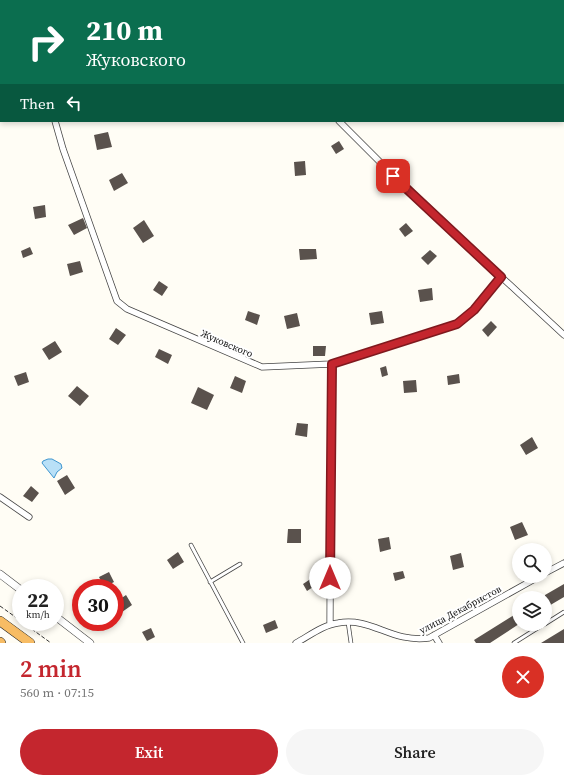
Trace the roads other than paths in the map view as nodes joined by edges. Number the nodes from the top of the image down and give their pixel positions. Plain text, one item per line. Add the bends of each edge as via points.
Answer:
1 (55, 122) edge
2 (340, 122) edge
3 (501, 277) junction
4 (564, 335) edge
5 (332, 364) junction
6 (0, 497) edge
7 (29, 517) dead end
8 (191, 545) dead end
9 (564, 563) edge
10 (240, 564) dead end
11 (552, 570) edge
12 (0, 574) edge
13 (210, 582) junction
14 (12, 583) edge
15 (527, 583) edge
16 (564, 612) edge
17 (552, 620) edge
18 (0, 621) edge
19 (348, 622) junction
20 (64, 623) edge
21 (330, 624) junction
22 (534, 631) edge
23 (434, 635) junction
24 (30, 643) edge
25 (90, 643) edge
26 (243, 643) edge
27 (296, 643) edge
28 (351, 643) edge
29 (439, 643) edge
30 (514, 643) edge

1 - 5 street, Жуковского via 117,301 128,310 262,367
2 - 3 street
3 - 4 street
3 - 5 street, Жуковского via 474,310 457,324
5 - 21 street
6 - 7 street
8 - 13 lane
9 - 11 street
10 - 13 lane
12 - 14 street
13 - 26 lane
15 - 23 street, улица Декабристов
16 - 17 lane
18 - 24 highway
19 - 21 street, улица Декабристов
19 - 23 street, улица Декабристов via 402,642 416,642
19 - 28 lane
20 - 25 street
21 - 27 street, улица Декабристов
22 - 30 lane
23 - 29 street

